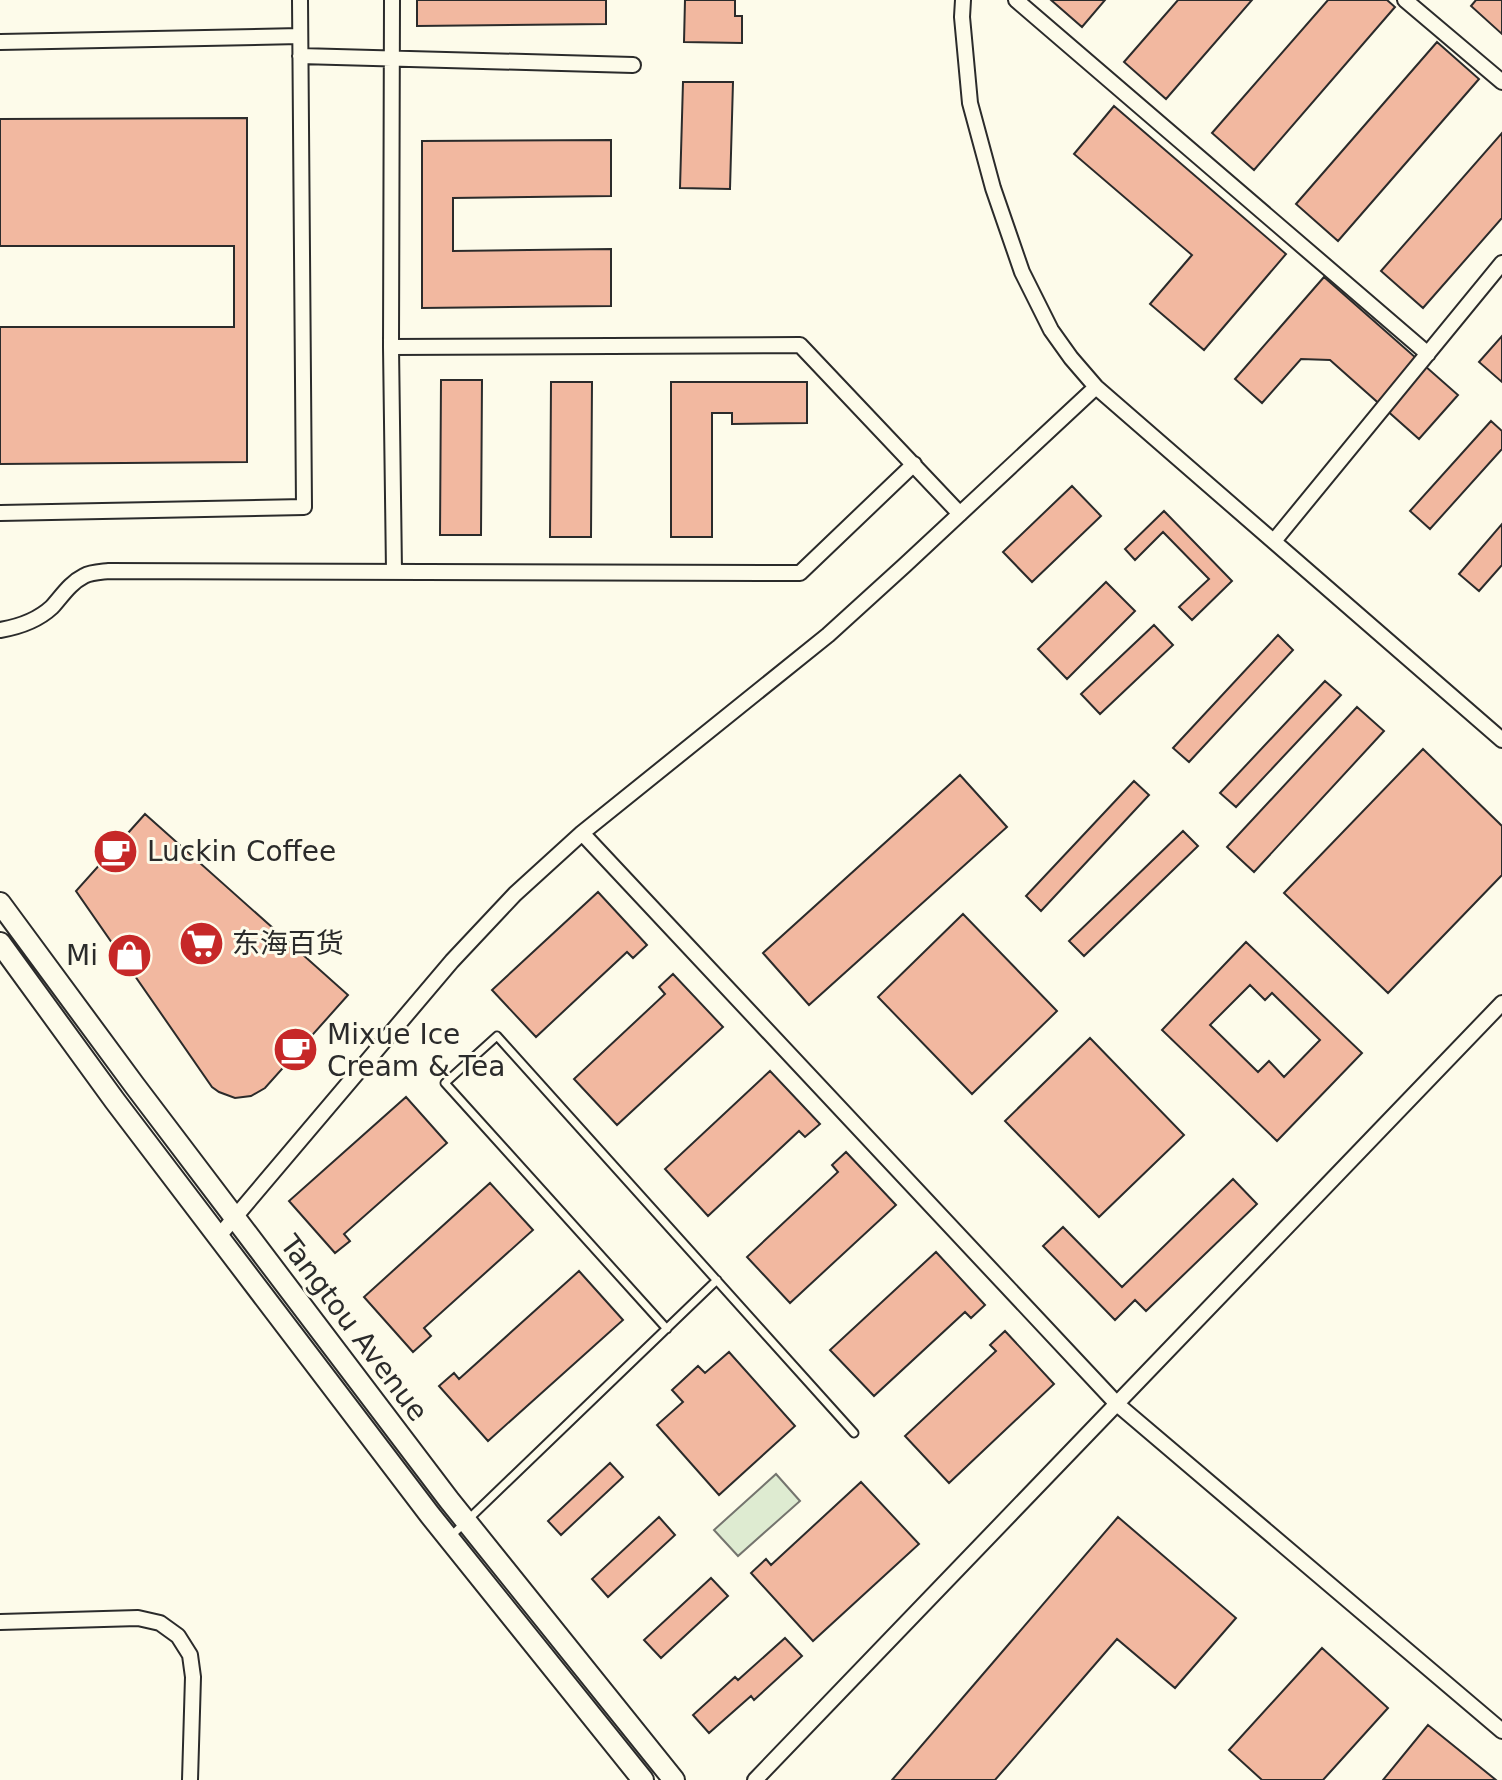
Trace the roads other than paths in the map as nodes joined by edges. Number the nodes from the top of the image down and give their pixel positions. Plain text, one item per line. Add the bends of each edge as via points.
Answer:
1 (300, 0) edge
2 (392, 0) edge
3 (963, 0) edge
4 (1016, 0) edge
5 (1405, 0) edge
6 (300, 36) junction
7 (0, 42) edge
8 (300, 56) junction
9 (392, 59) junction
10 (633, 65) dead end
11 (1502, 82) edge
12 (1502, 263) edge
13 (391, 347) junction
14 (1428, 354) junction
15 (1096, 387) junction
16 (914, 464) junction
17 (0, 513) edge
18 (960, 514) junction
19 (1274, 541) junction
20 (394, 571) junction
21 (0, 630) edge
22 (1502, 740) edge
23 (582, 833) junction
24 (0, 903) edge
25 (0, 943) edge
26 (1502, 1003) edge
27 (235, 1217) junction
28 (219, 1236) junction
29 (717, 1280) junction
30 (667, 1329) junction
31 (1117, 1404) junction
32 (854, 1433) dead end
33 (466, 1521) junction
34 (449, 1538) junction
35 (0, 1622) edge
36 (1502, 1731) edge
37 (190, 1780) edge
38 (643, 1780) edge
39 (674, 1780) edge
40 (755, 1780) edge

1 - 6 street
2 - 9 street
3 - 15 street via 970,103 1022,272 1051,330
4 - 14 street
5 - 11 street
6 - 7 street
6 - 8 street
8 - 9 street
8 - 17 street via 304,507
9 - 10 street
9 - 13 street
12 - 14 street
13 - 16 street via 800,345
13 - 20 street
14 - 19 street
15 - 18 street
15 - 19 street
16 - 18 street
16 - 20 street via 800,573
18 - 23 street via 828,635
19 - 22 street
20 - 21 street via 109,571 86,575 42,615
23 - 27 street via 452,961
23 - 31 street
24 - 27 main road, Tangtou Avenue
25 - 28 main road, Tangtou Avenue
26 - 31 street
27 - 28 street
27 - 33 main road, Tangtou Avenue
28 - 34 main road, Tangtou Avenue
29 - 30 lane
29 - 30 lane via 497,1036 445,1083
29 - 32 lane
30 - 33 lane
31 - 36 street
31 - 40 street
33 - 34 lane
33 - 39 main road, Tangtou Avenue
34 - 38 main road, Tangtou Avenue
35 - 37 street via 138,1618 160,1623 178,1636 190,1655 193,1677

